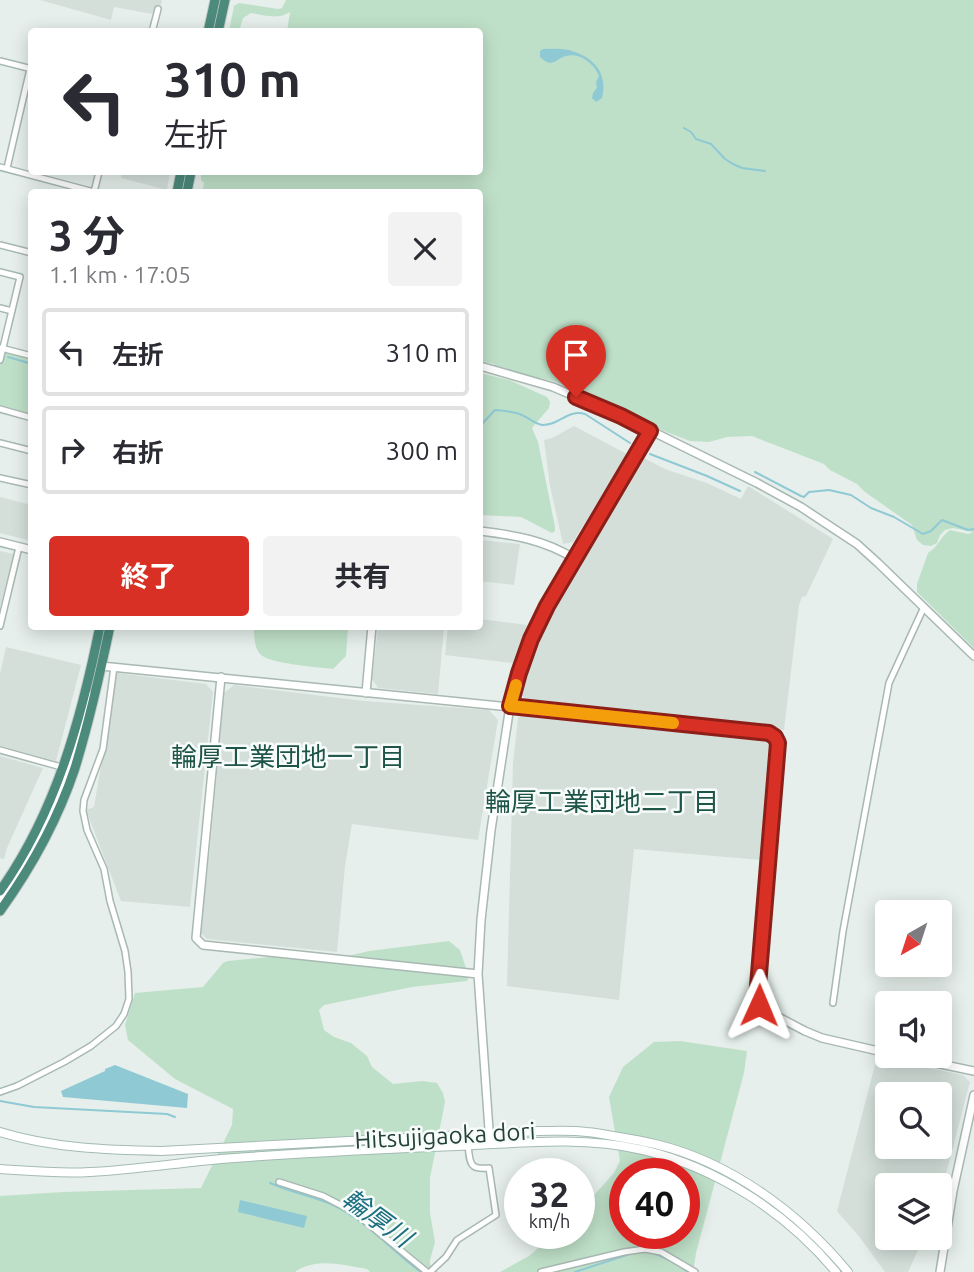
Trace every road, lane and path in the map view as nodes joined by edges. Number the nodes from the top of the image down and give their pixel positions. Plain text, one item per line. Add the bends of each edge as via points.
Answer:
1 (215, 0) edge
2 (225, 0) edge
3 (158, 9) dead end
4 (153, 28) edge
5 (209, 28) edge
6 (219, 28) edge
7 (0, 61) edge
8 (28, 68) edge
9 (28, 80) edge
10 (4, 168) edge
11 (28, 174) edge
12 (31, 175) edge
13 (51, 175) edge
14 (50, 180) junction
15 (83, 189) edge
16 (0, 245) edge
17 (28, 252) edge
18 (0, 272) edge
19 (0, 308) edge
20 (12, 311) junction
21 (1, 348) edge
22 (28, 355) edge
23 (0, 360) edge
24 (483, 367) edge
25 (0, 409) edge
26 (28, 417) edge
27 (650, 431) junction
28 (0, 443) edge
29 (28, 450) edge
30 (0, 478) edge
31 (28, 484) edge
32 (483, 531) edge
33 (0, 542) edge
34 (19, 547) junction
35 (28, 549) edge
36 (575, 559) junction
37 (924, 607) junction
38 (0, 626) edge
39 (99, 630) edge
40 (109, 630) edge
41 (372, 630) edge
42 (974, 656) edge
43 (102, 666) junction
44 (114, 667) junction
45 (221, 677) junction
46 (366, 693) junction
47 (510, 706) junction
48 (0, 750) edge
49 (69, 768) junction
50 (0, 891) edge
51 (0, 900) edge
52 (0, 914) edge
53 (478, 974) junction
54 (833, 1003) dead end
55 (875, 1050) edge
56 (952, 1066) edge
57 (974, 1071) edge
58 (0, 1092) edge
59 (974, 1095) edge
60 (0, 1132) edge
61 (489, 1133) junction
62 (490, 1144) junction
63 (468, 1145) junction
64 (0, 1169) edge
65 (279, 1182) dead end
66 (429, 1272) edge
67 (541, 1272) edge
68 (695, 1272) edge
69 (836, 1272) edge
70 (848, 1272) edge
71 (940, 1272) edge

1 - 5 highway
2 - 6 highway
3 - 4 street
7 - 8 street
9 - 10 street
10 - 11 street
12 - 14 street
13 - 14 street
14 - 15 street
16 - 17 street
18 - 20 street via 20,277
19 - 20 street
20 - 21 street
21 - 22 street
21 - 23 street
24 - 27 street via 553,387
25 - 26 street
27 - 36 street
27 - 37 street via 801,507 856,544
28 - 29 street
30 - 31 street
32 - 36 street via 530,539
33 - 34 street
34 - 35 street
34 - 38 street
36 - 47 street via 532,637
37 - 42 street
37 - 54 street via 889,683
39 - 49 highway
40 - 43 highway
41 - 46 street
43 - 44 street
43 - 49 highway
44 - 45 street
44 - 58 street via 103,749 82,811 104,869 125,951 129,999 116,1026 91,1046
45 - 46 street
45 - 53 street via 199,942
46 - 47 street
47 - 53 street via 488,855
47 - 55 street via 775,737 759,1005 822,1038
48 - 49 street
49 - 50 highway
49 - 51 main road via 37,839
49 - 52 highway via 60,806
53 - 61 street
56 - 57 street
59 - 71 street
60 - 61 main road, Hitsujigaoka dori via 45,1143 161,1151
61 - 62 street
61 - 70 main road, Hitsujigaoka dori via 588,1132 683,1153 730,1174 781,1207
62 - 63 main road, Hitsujigaoka dori
62 - 69 main road, Hitsujigaoka dori via 591,1143 642,1150 683,1163 772,1211
63 - 64 main road, Hitsujigaoka dori via 222,1159 89,1172
63 - 66 street via 472,1164 489,1168 496,1215 457,1240
65 - 66 street via 354,1212
67 - 68 street via 645,1249 661,1252

